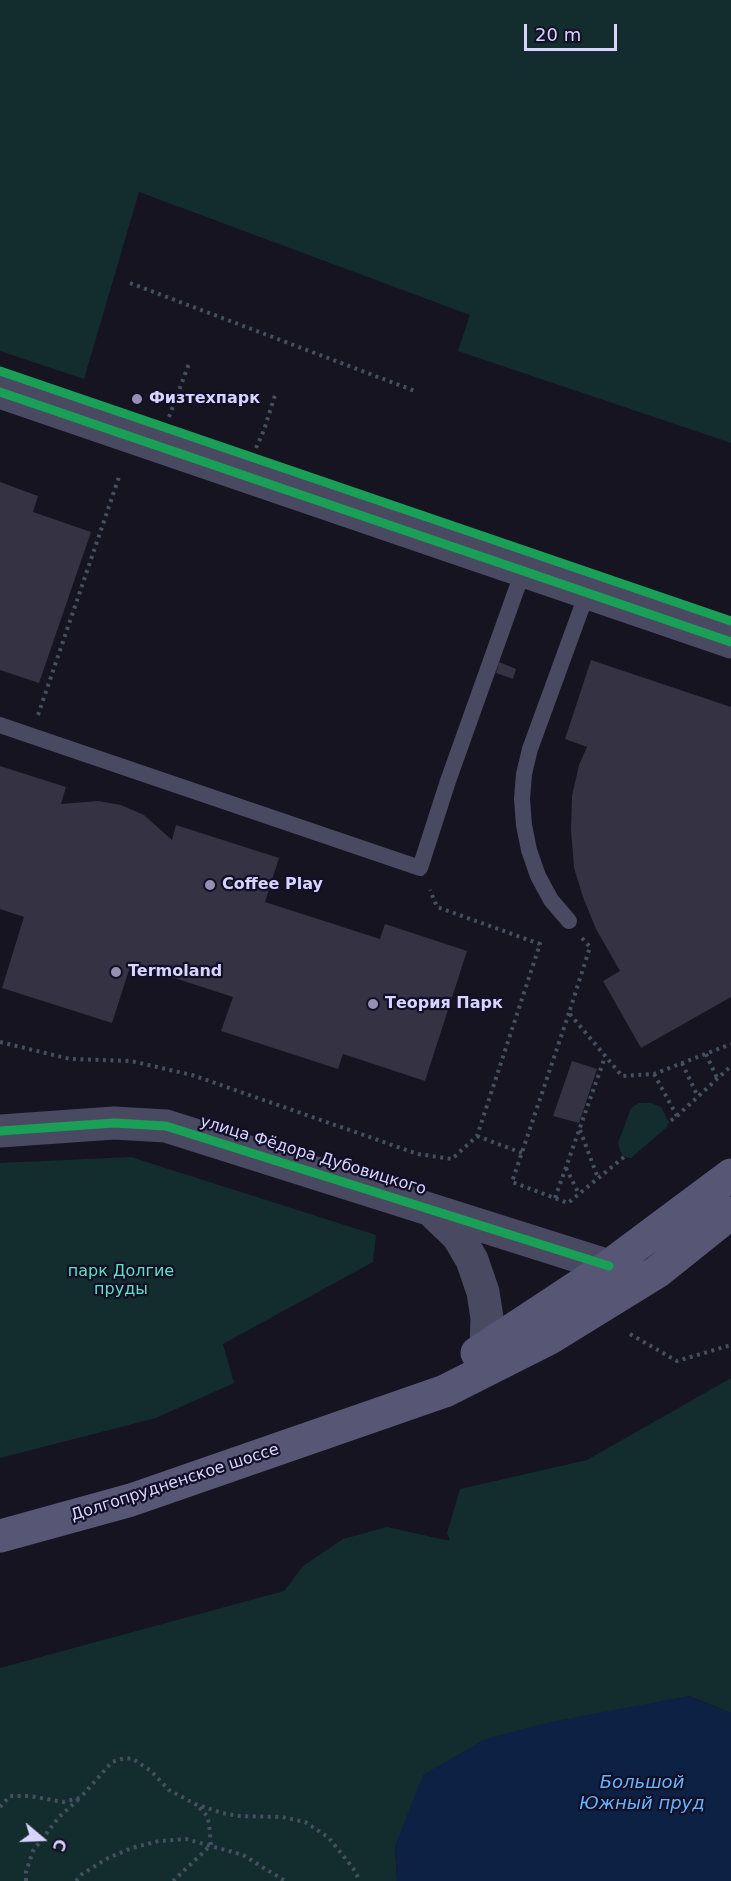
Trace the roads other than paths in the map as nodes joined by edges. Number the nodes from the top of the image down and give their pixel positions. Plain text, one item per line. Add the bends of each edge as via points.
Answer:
1 (0, 392) edge
2 (523, 571) junction
3 (587, 593) junction
4 (731, 642) edge
5 (0, 725) edge
6 (568, 921) road end
7 (0, 1131) edge
8 (731, 1175) edge
9 (431, 1209) junction
10 (731, 1213) edge
11 (609, 1266) junction
12 (486, 1349) junction
13 (315, 1437) junction
14 (0, 1536) edge

1 - 2 street
2 - 3 street
2 - 5 lane via 420,868
3 - 4 street
3 - 6 lane via 530,749 522,799 529,850 538,876
7 - 9 street, улица Фёдора Дубовицкого via 114,1123 166,1126
8 - 11 main road, Долгопрудненское шоссе
9 - 11 street, улица Фёдора Дубовицкого
9 - 12 street via 458,1236 472,1260 483,1292
10 - 13 main road, Долгопрудненское шоссе via 657,1272 550,1338 445,1391
11 - 12 main road, Долгопрудненское шоссе
12 - 13 main road, Долгопрудненское шоссе
13 - 14 main road, Долгопрудненское шоссе via 131,1500

